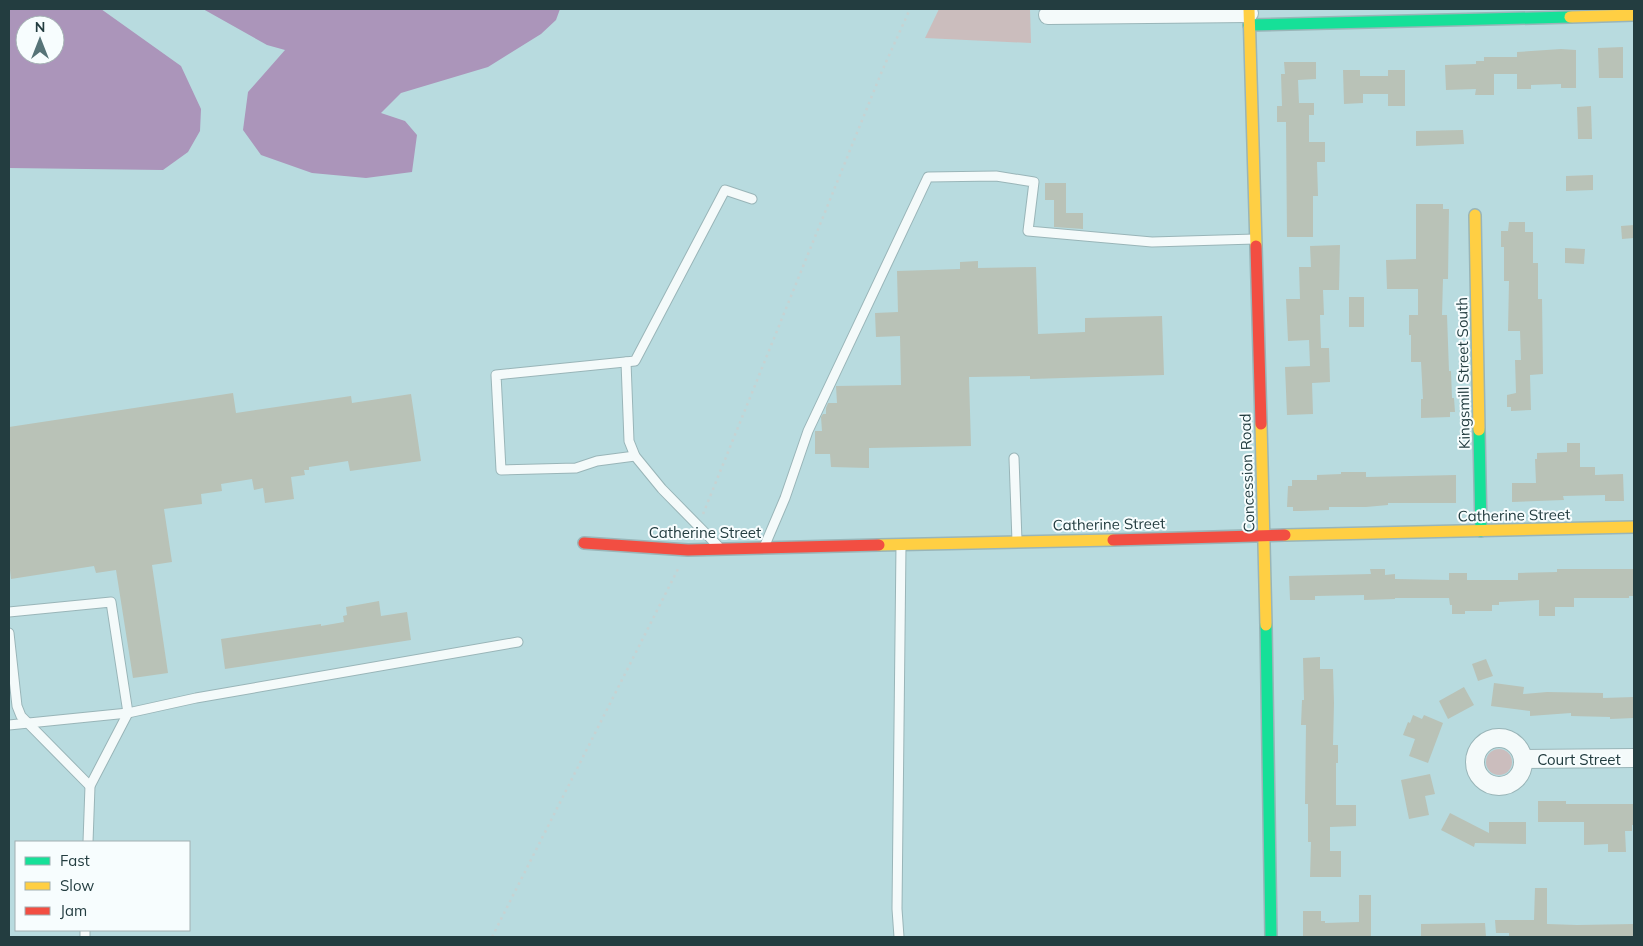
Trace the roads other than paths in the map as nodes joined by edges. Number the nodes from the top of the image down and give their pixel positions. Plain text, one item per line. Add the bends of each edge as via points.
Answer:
1 (1048, 15) dead end
2 (1634, 15) edge
3 (1249, 16) edge
4 (752, 198) dead end
5 (1476, 215) dead end
6 (1255, 239) junction
7 (626, 362) junction
8 (636, 456) junction
9 (1014, 458) dead end
10 (1634, 527) edge
11 (1480, 531) junction
12 (1264, 536) junction
13 (1017, 541) junction
14 (584, 543) dead end
15 (901, 544) junction
16 (764, 548) junction
17 (722, 549) junction
18 (9, 612) edge
19 (9, 633) edge
20 (518, 642) dead end
21 (128, 713) junction
22 (27, 724) junction
23 (9, 725) edge
24 (1634, 758) edge
25 (1523, 759) dead end
26 (90, 786) junction
27 (88, 841) edge
28 (898, 937) edge
29 (1271, 937) edge

1 - 3 street
2 - 3 street
3 - 6 street, Concession Road
4 - 7 lane via 725,190 636,362
5 - 11 street, Kingsmill Street South
6 - 12 street, Concession Road
6 - 16 lane via 1152,242 1028,230 1034,182 996,176 928,177 808,431
7 - 8 lane via 630,442
7 - 8 lane via 496,375 501,470 576,468 598,461
8 - 17 lane via 662,489
9 - 13 lane
10 - 11 street, Catherine Street
11 - 12 street, Catherine Street
12 - 13 street, Catherine Street
12 - 29 street, Concession Road
13 - 15 street, Catherine Street
14 - 17 street, Catherine Street
15 - 16 street, Catherine Street
15 - 28 lane
16 - 17 street, Catherine Street
18 - 21 lane via 111,602
19 - 22 lane via 17,706
20 - 21 lane via 196,698
21 - 22 lane
21 - 26 lane
22 - 23 lane
22 - 26 lane
24 - 25 street, Court Street
26 - 27 lane

